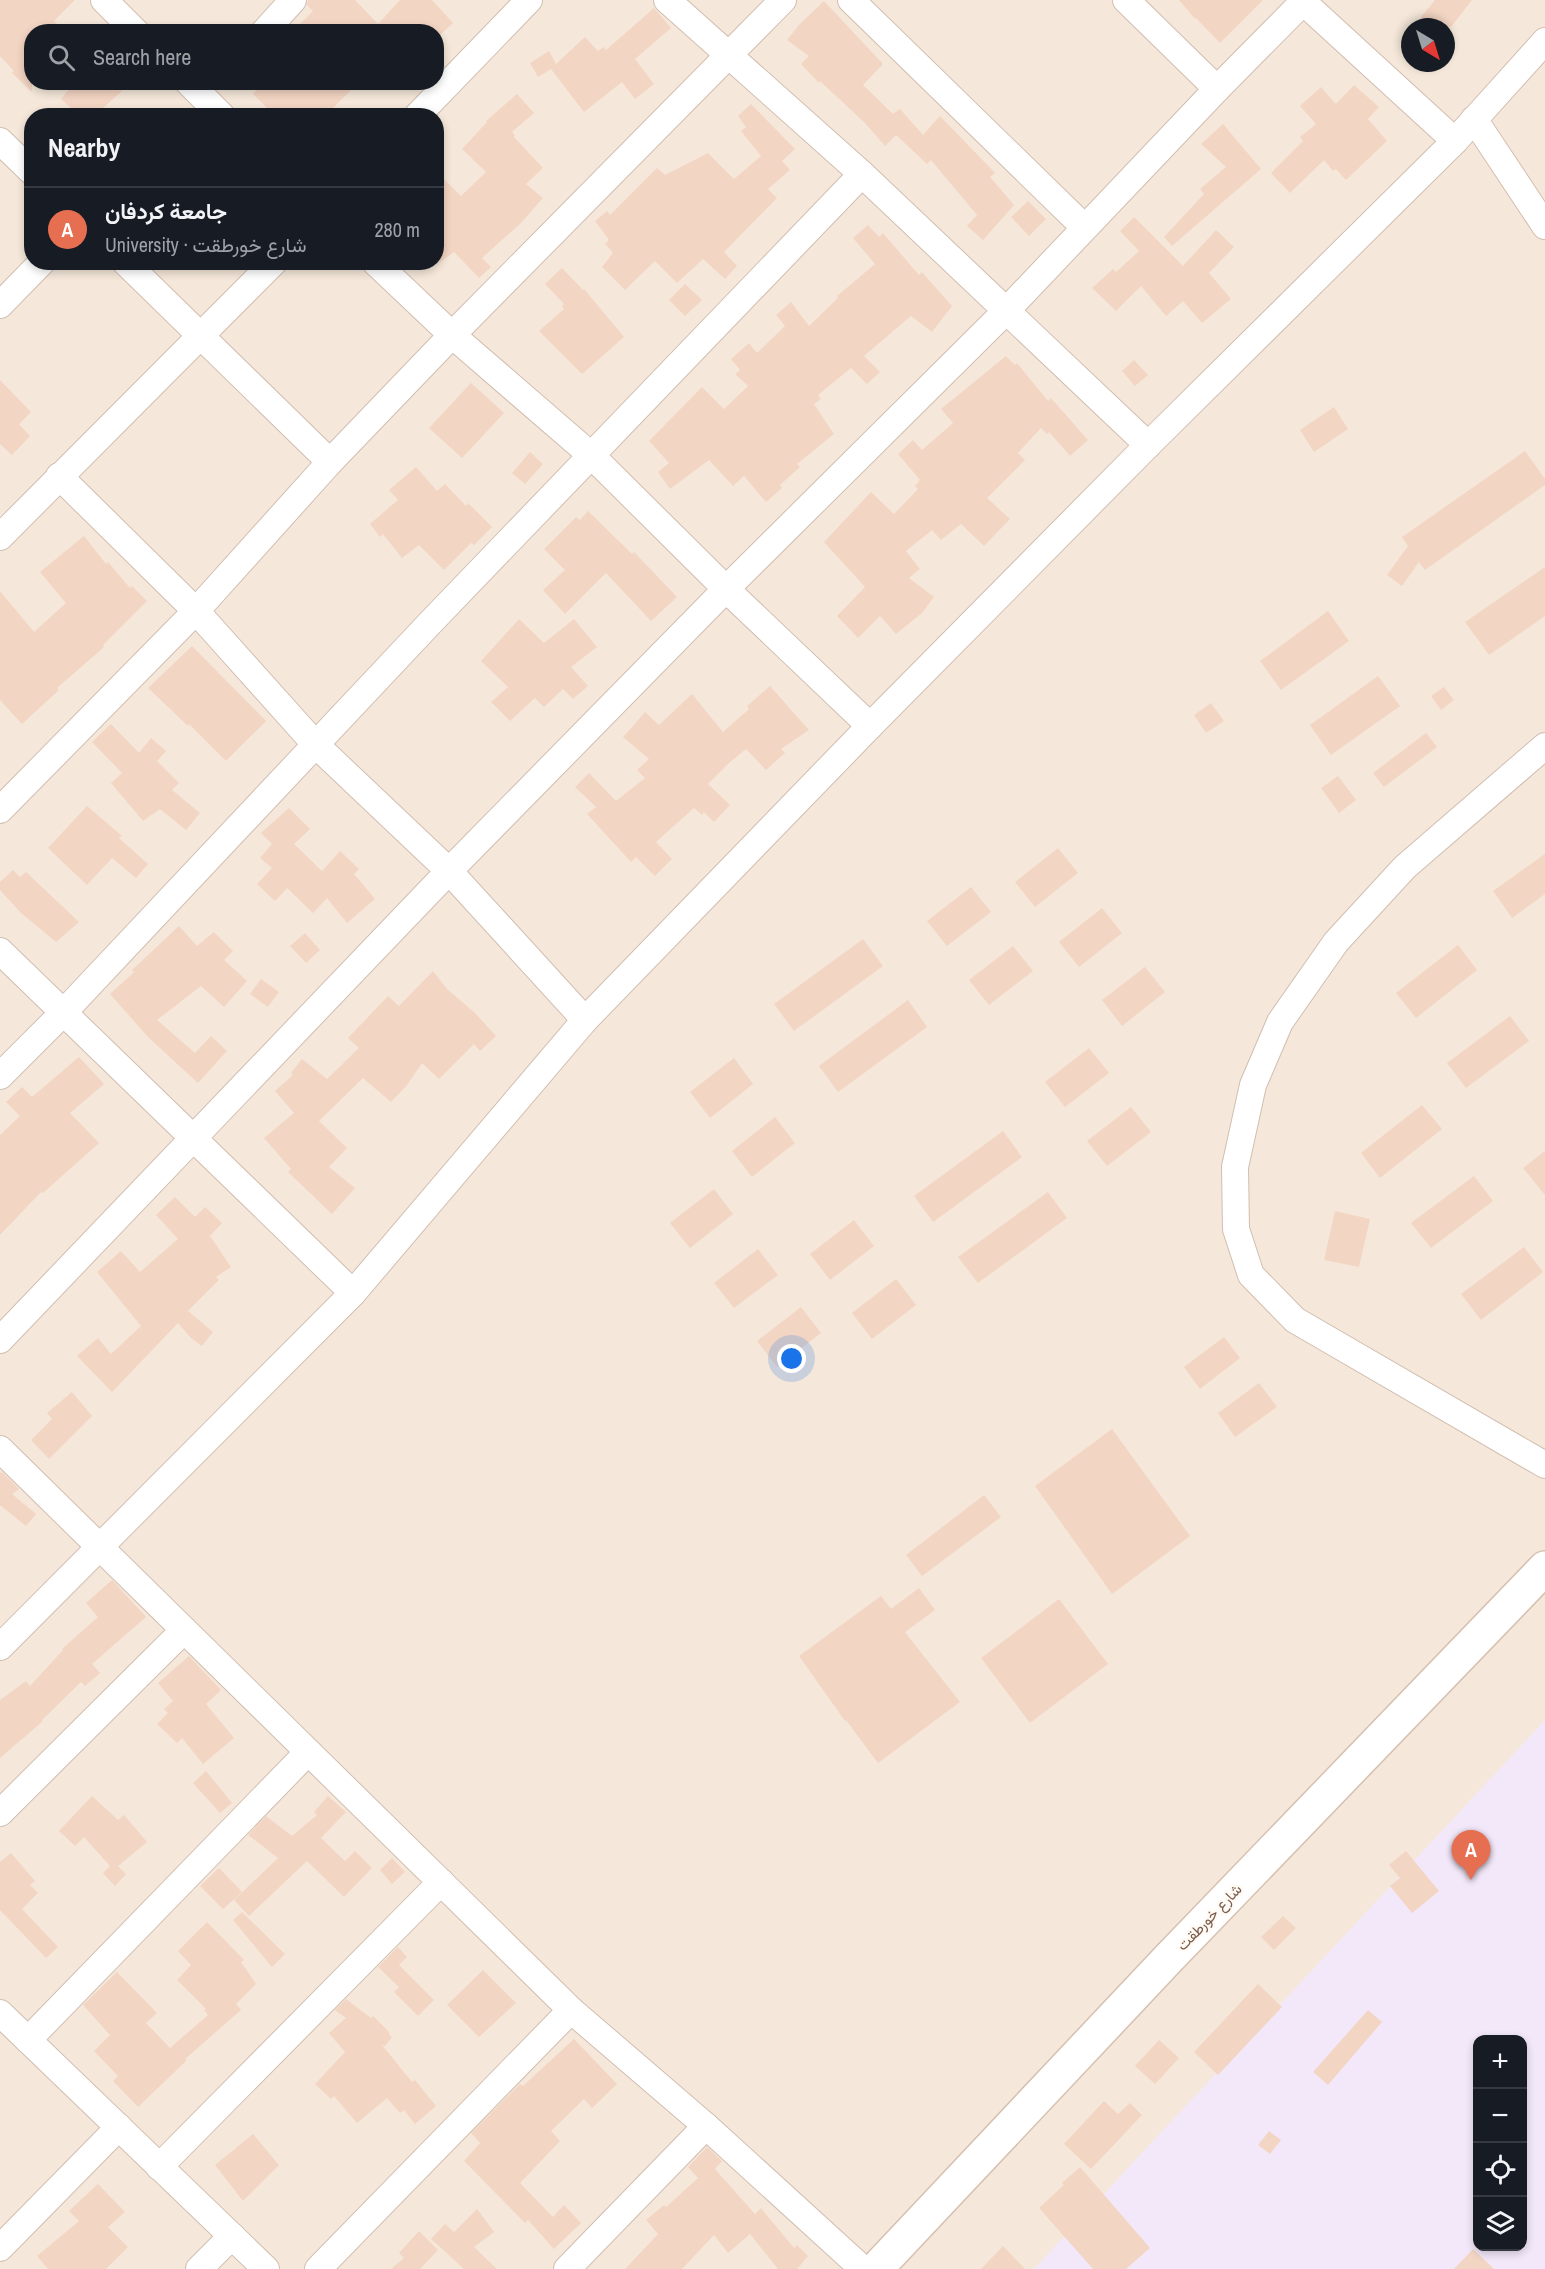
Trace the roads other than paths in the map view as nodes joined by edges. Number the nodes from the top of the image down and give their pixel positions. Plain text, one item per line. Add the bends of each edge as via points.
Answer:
1 (104, 0) edge
2 (293, 0) edge
3 (529, 0) edge
4 (668, 0) edge
5 (783, 0) edge
6 (851, 0) edge
7 (1126, 0) edge
8 (1303, 1) edge
9 (128, 24) edge
10 (271, 24) edge
11 (1545, 41) edge
12 (729, 56) junction
13 (444, 88) edge
14 (1216, 89) junction
15 (204, 90) edge
16 (442, 90) edge
17 (216, 108) edge
18 (425, 108) edge
19 (1474, 119) junction
20 (0, 141) edge
21 (1455, 141) junction
22 (24, 164) edge
23 (862, 174) junction
24 (1545, 226) edge
25 (1084, 227) junction
26 (34, 270) edge
27 (133, 270) edge
28 (266, 270) edge
29 (383, 270) edge
30 (0, 305) edge
31 (1007, 310) junction
32 (452, 335) junction
33 (202, 337) junction
34 (1148, 445) junction
35 (592, 456) junction
36 (330, 462) junction
37 (59, 476) junction
38 (0, 537) edge
39 (726, 589) junction
40 (196, 611) junction
41 (870, 726) junction
42 (316, 745) junction
43 (1545, 746) edge
44 (0, 810) edge
45 (450, 871) junction
46 (0, 951) edge
47 (63, 1013) junction
48 (585, 1020) junction
49 (0, 1076) edge
50 (194, 1137) junction
51 (353, 1293) junction
52 (0, 1340) edge
53 (0, 1449) edge
54 (1545, 1465) edge
55 (99, 1547) junction
56 (1545, 1568) edge
57 (184, 1630) junction
58 (0, 1647) edge
59 (308, 1752) junction
60 (0, 1814) edge
61 (441, 1882) junction
62 (571, 2010) junction
63 (2, 2019) edge
64 (28, 2040) junction
65 (706, 2126) junction
66 (119, 2127) junction
67 (159, 2167) junction
68 (232, 2236) junction
69 (0, 2248) edge
70 (199, 2269) edge
71 (266, 2269) edge
72 (318, 2269) edge
73 (567, 2269) edge
74 (863, 2269) edge
75 (876, 2269) edge

1 - 9 street
2 - 10 street
3 - 13 street
4 - 12 street
5 - 12 street
6 - 25 street
7 - 14 street
8 - 14 street
8 - 21 street
11 - 19 street
12 - 23 street
12 - 32 street
14 - 25 street
15 - 17 street
16 - 18 street
19 - 21 street
19 - 24 street
20 - 22 street
21 - 34 street
23 - 31 street
23 - 35 street
25 - 31 street
26 - 30 street
27 - 33 street
28 - 33 street
29 - 32 street
31 - 34 street
31 - 39 street
32 - 35 street
32 - 36 street
33 - 36 street
33 - 37 street
34 - 41 street
35 - 39 street
35 - 42 street
36 - 40 street
37 - 38 street
37 - 40 street
39 - 41 street
39 - 45 street
40 - 42 street
40 - 44 street
41 - 48 street
42 - 45 street
42 - 47 street
43 - 54 street via 1405,867 1336,942 1280,1022 1253,1084 1235,1167 1236,1229 1251,1275 1295,1320
45 - 48 street
45 - 50 street
46 - 47 street
47 - 49 street
47 - 50 street
48 - 51 street
50 - 51 street
50 - 52 street
51 - 55 street
53 - 55 street
55 - 57 street
55 - 58 street
56 - 75 street, شارع خورطقت
57 - 59 street
57 - 60 street
59 - 61 street
59 - 64 street
61 - 62 street
61 - 67 street
62 - 65 street
62 - 72 street
63 - 64 street
64 - 66 street
65 - 73 street
65 - 74 street
66 - 67 street
66 - 69 street
67 - 68 street
68 - 70 street
68 - 71 street

